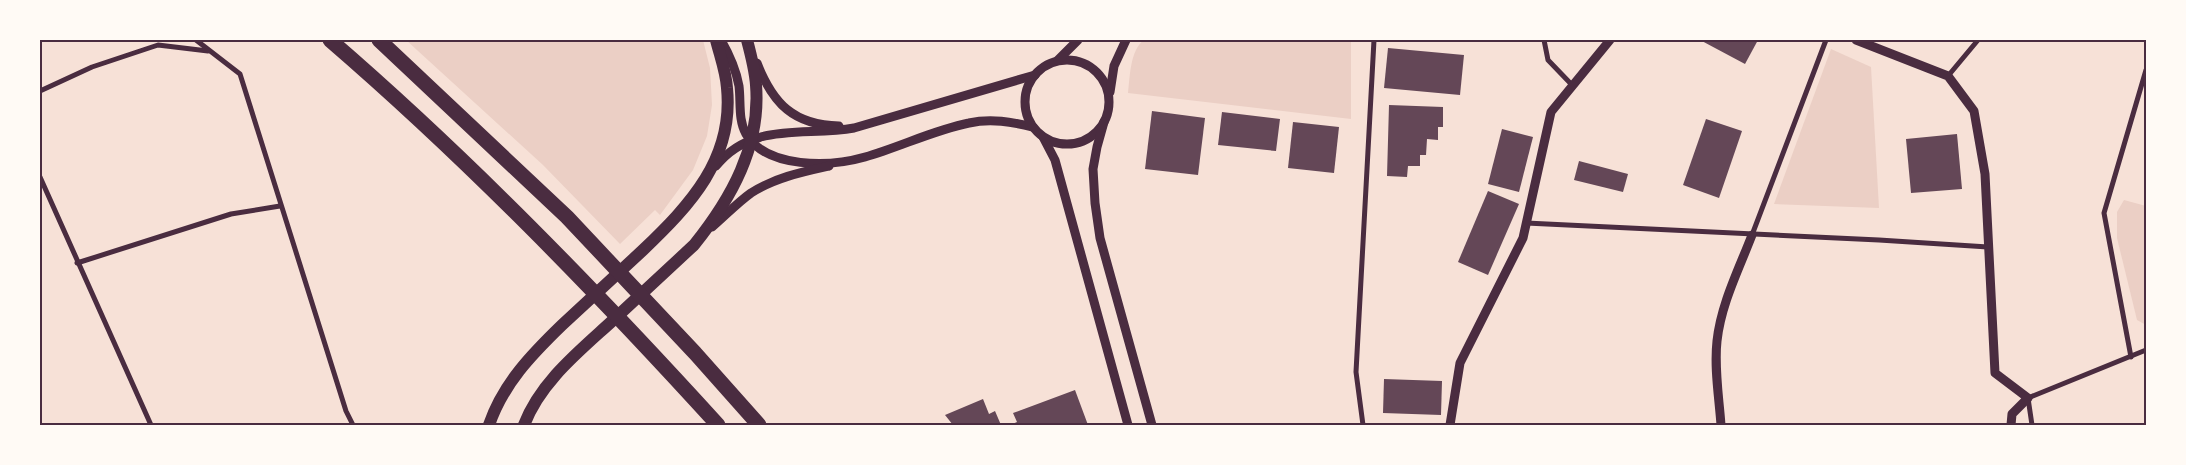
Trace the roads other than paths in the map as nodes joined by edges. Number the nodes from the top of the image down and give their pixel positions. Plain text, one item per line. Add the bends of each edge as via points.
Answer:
1 (196, 40) edge
2 (330, 40) edge
3 (379, 40) edge
4 (716, 40) edge
5 (721, 40) edge
6 (748, 40) edge
7 (1078, 40) edge
8 (1126, 40) edge
9 (1374, 40) edge
10 (1544, 40) edge
11 (1610, 40) edge
12 (1826, 40) edge
13 (1856, 40) edge
14 (1978, 40) edge
15 (209, 51) junction
16 (1058, 60) junction
17 (2146, 70) edge
18 (1034, 75) junction
19 (1948, 76) junction
20 (1572, 86) junction
21 (40, 91) edge
22 (1109, 95) junction
23 (872, 122) junction
24 (1104, 122) junction
25 (1033, 127) junction
26 (1043, 137) junction
27 (751, 140) junction
28 (850, 160) junction
29 (40, 177) edge
30 (708, 178) junction
31 (280, 206) junction
32 (1526, 223) junction
33 (1752, 235) junction
34 (694, 245) junction
35 (1988, 248) junction
36 (77, 263) junction
37 (2146, 350) edge
38 (2131, 357) junction
39 (2028, 398) junction
40 (151, 425) edge
41 (353, 425) edge
42 (489, 425) edge
43 (524, 425) edge
44 (718, 425) edge
45 (759, 425) edge
46 (1128, 425) edge
47 (1152, 425) edge
48 (1363, 425) edge
49 (1450, 425) edge
50 (1721, 425) edge
51 (2011, 425) edge
52 (2032, 425) edge

1 - 15 street
2 - 44 highway via 548,244
3 - 45 highway via 567,217
4 - 30 main road via 728,88 727,111 717,158
5 - 27 street via 736,74 742,125
6 - 23 street via 771,94 796,116 828,126
6 - 27 main road via 756,85
7 - 16 street
8 - 22 street via 1114,66
9 - 48 street via 1356,372
10 - 20 street via 1548,60
11 - 20 street
12 - 33 street
13 - 19 street
14 - 19 street
15 - 21 street via 158,45 92,67
15 - 31 street via 240,74
16 - 18 street
16 - 22 street via 1085,63 1105,82
17 - 38 street via 2104,212
18 - 23 street
18 - 25 street via 1025,100
19 - 35 street via 1974,112 1985,174
20 - 32 street via 1551,112
22 - 24 street via 1109,109
23 - 27 street via 840,131 777,132
24 - 26 street via 1096,134 1084,141 1056,143
24 - 47 street via 1094,169 1100,238
25 - 26 street
25 - 28 street via 992,120 970,123
26 - 46 street via 1055,160
27 - 28 street via 770,156 790,161
27 - 30 street via 727,155
27 - 34 main road via 747,159 730,196
28 - 34 street via 789,176 760,188 739,202
29 - 36 street
30 - 42 main road via 674,220 540,346 504,391
31 - 36 street via 231,214
31 - 41 street
32 - 33 street
32 - 49 street via 1523,238 1460,363
33 - 35 street
33 - 50 street via 1724,308 1717,340
34 - 43 main road via 565,365 544,388
35 - 39 street via 1995,373
36 - 40 street
37 - 38 street
38 - 39 street
39 - 51 street via 2012,414
39 - 52 street

